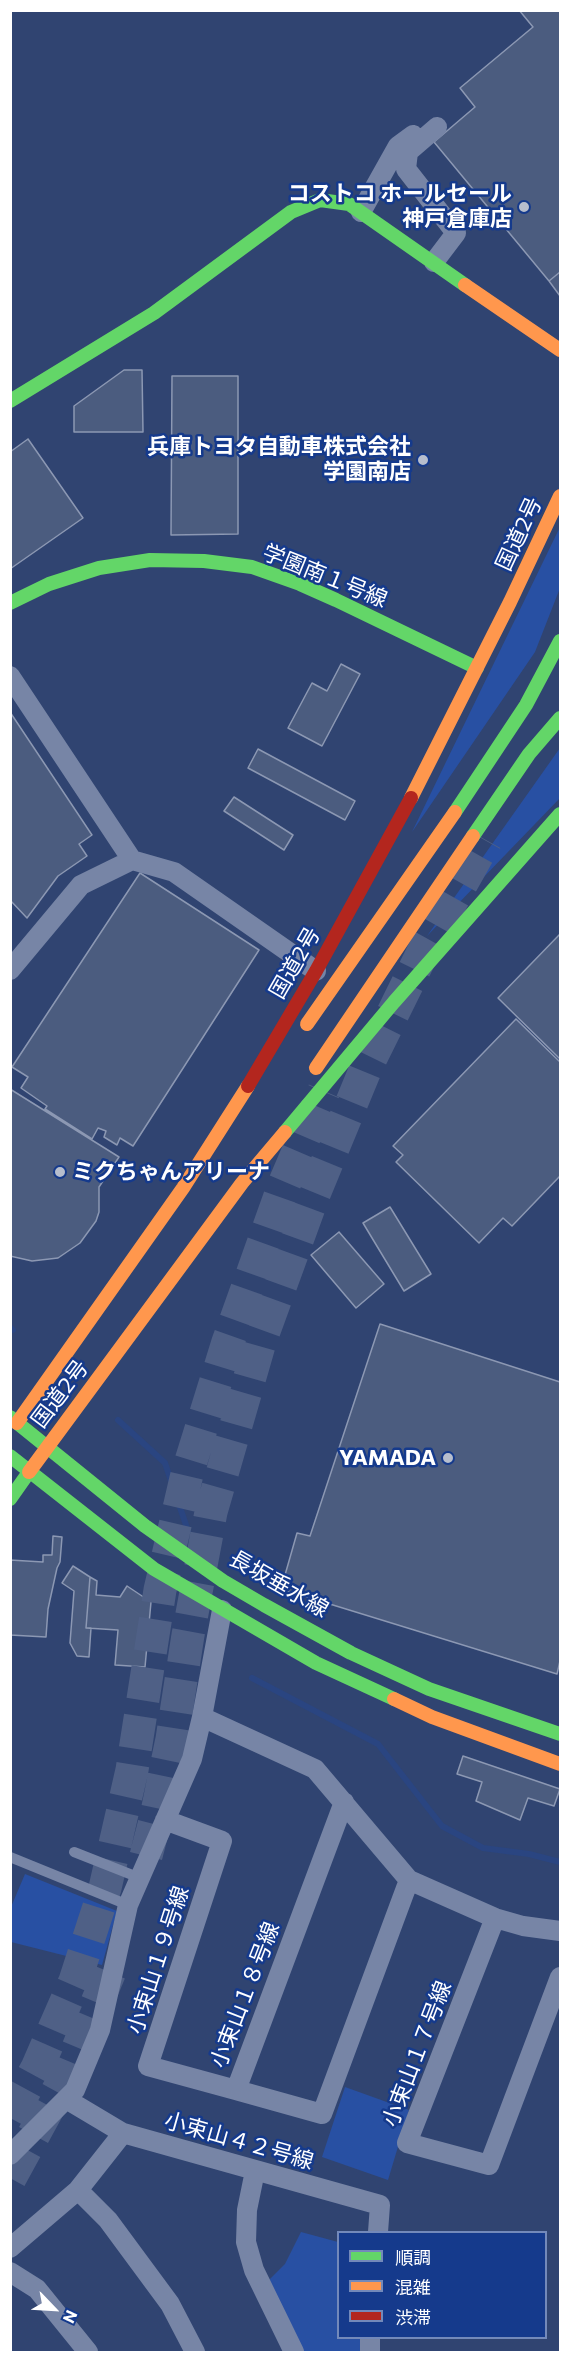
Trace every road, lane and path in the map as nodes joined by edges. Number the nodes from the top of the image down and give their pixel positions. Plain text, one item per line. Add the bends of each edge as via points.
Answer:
1 (361, 212) junction
2 (434, 262) junction
3 (561, 350) edge
4 (10, 401) edge
5 (561, 496) edge
6 (10, 603) edge
7 (561, 641) edge
8 (477, 668) junction
9 (10, 676) edge
10 (561, 718) edge
11 (561, 814) edge
12 (132, 860) junction
13 (10, 970) edge
14 (316, 971) junction
15 (300, 1034) dead end
16 (273, 1072) dead end
17 (242, 1183) junction
18 (183, 1188) junction
19 (13, 1424) edge
20 (46, 1448) junction
21 (10, 1456) edge
22 (29, 1472) junction
23 (10, 1499) edge
24 (222, 1610) junction
25 (202, 1718) junction
26 (561, 1734) edge
27 (561, 1764) edge
28 (344, 1802) junction
29 (165, 1820) junction
30 (74, 1852) dead end
31 (10, 1857) edge
32 (140, 1878) junction
33 (409, 1880) junction
34 (128, 1905) junction
35 (495, 1918) junction
36 (561, 1931) edge
37 (561, 1977) edge
38 (236, 2090) junction
39 (66, 2099) junction
40 (123, 2133) junction
41 (10, 2155) edge
42 (255, 2171) junction
43 (78, 2190) junction
44 (378, 2231) edge
45 (10, 2248) edge
46 (10, 2272) edge
47 (88, 2352) edge
48 (195, 2352) edge
49 (294, 2352) edge

1 - 2 main road
1 - 2 street via 398,146 435,124 408,152 406,169 456,233
1 - 4 main road via 349,204 320,200 291,212 154,313
2 - 3 main road
5 - 8 main road, 国道2号
6 - 8 main road, 学園南１号線 via 49,584 150,560 252,567 336,600
7 - 15 main road via 526,705 442,832
8 - 14 main road, 国道2号
9 - 12 street
10 - 17 main road via 529,754
11 - 17 main road, 国道2号 via 394,1002
12 - 13 street via 81,885
12 - 14 street via 174,872
14 - 18 main road, 国道2号
16 - 18 main road
17 - 20 main road, 国道2号
18 - 19 main road, 国道2号
19 - 20 main road, 長坂垂水線
20 - 22 main road, 国道2号
20 - 26 main road, 長坂垂水線 via 145,1526 264,1605 351,1653 429,1689
21 - 22 main road
22 - 23 main road
22 - 24 main road via 154,1569
24 - 25 street
24 - 27 main road via 316,1664 432,1717
25 - 28 street via 315,1769
25 - 29 street via 192,1759
28 - 33 street
28 - 38 street, 小束山１８号線
29 - 32 street
29 - 38 street, 小束山１９号線 via 222,1841 148,2066
30 - 32 lane
31 - 34 lane
32 - 34 street
33 - 35 street
33 - 38 street, 小束山１８号線 via 322,2114
34 - 39 street via 100,2030 75,2090
35 - 36 street
35 - 37 street, 小束山１７号線 via 407,2143 489,2165
39 - 40 street, 小束山４２号線
39 - 41 street
40 - 42 street, 小束山４２号線
40 - 43 street
42 - 44 street, 小束山４２号線 via 380,2205
42 - 49 street via 246,2242 254,2270
43 - 45 street
43 - 48 street via 108,2220 170,2304
46 - 47 street via 37,2289

